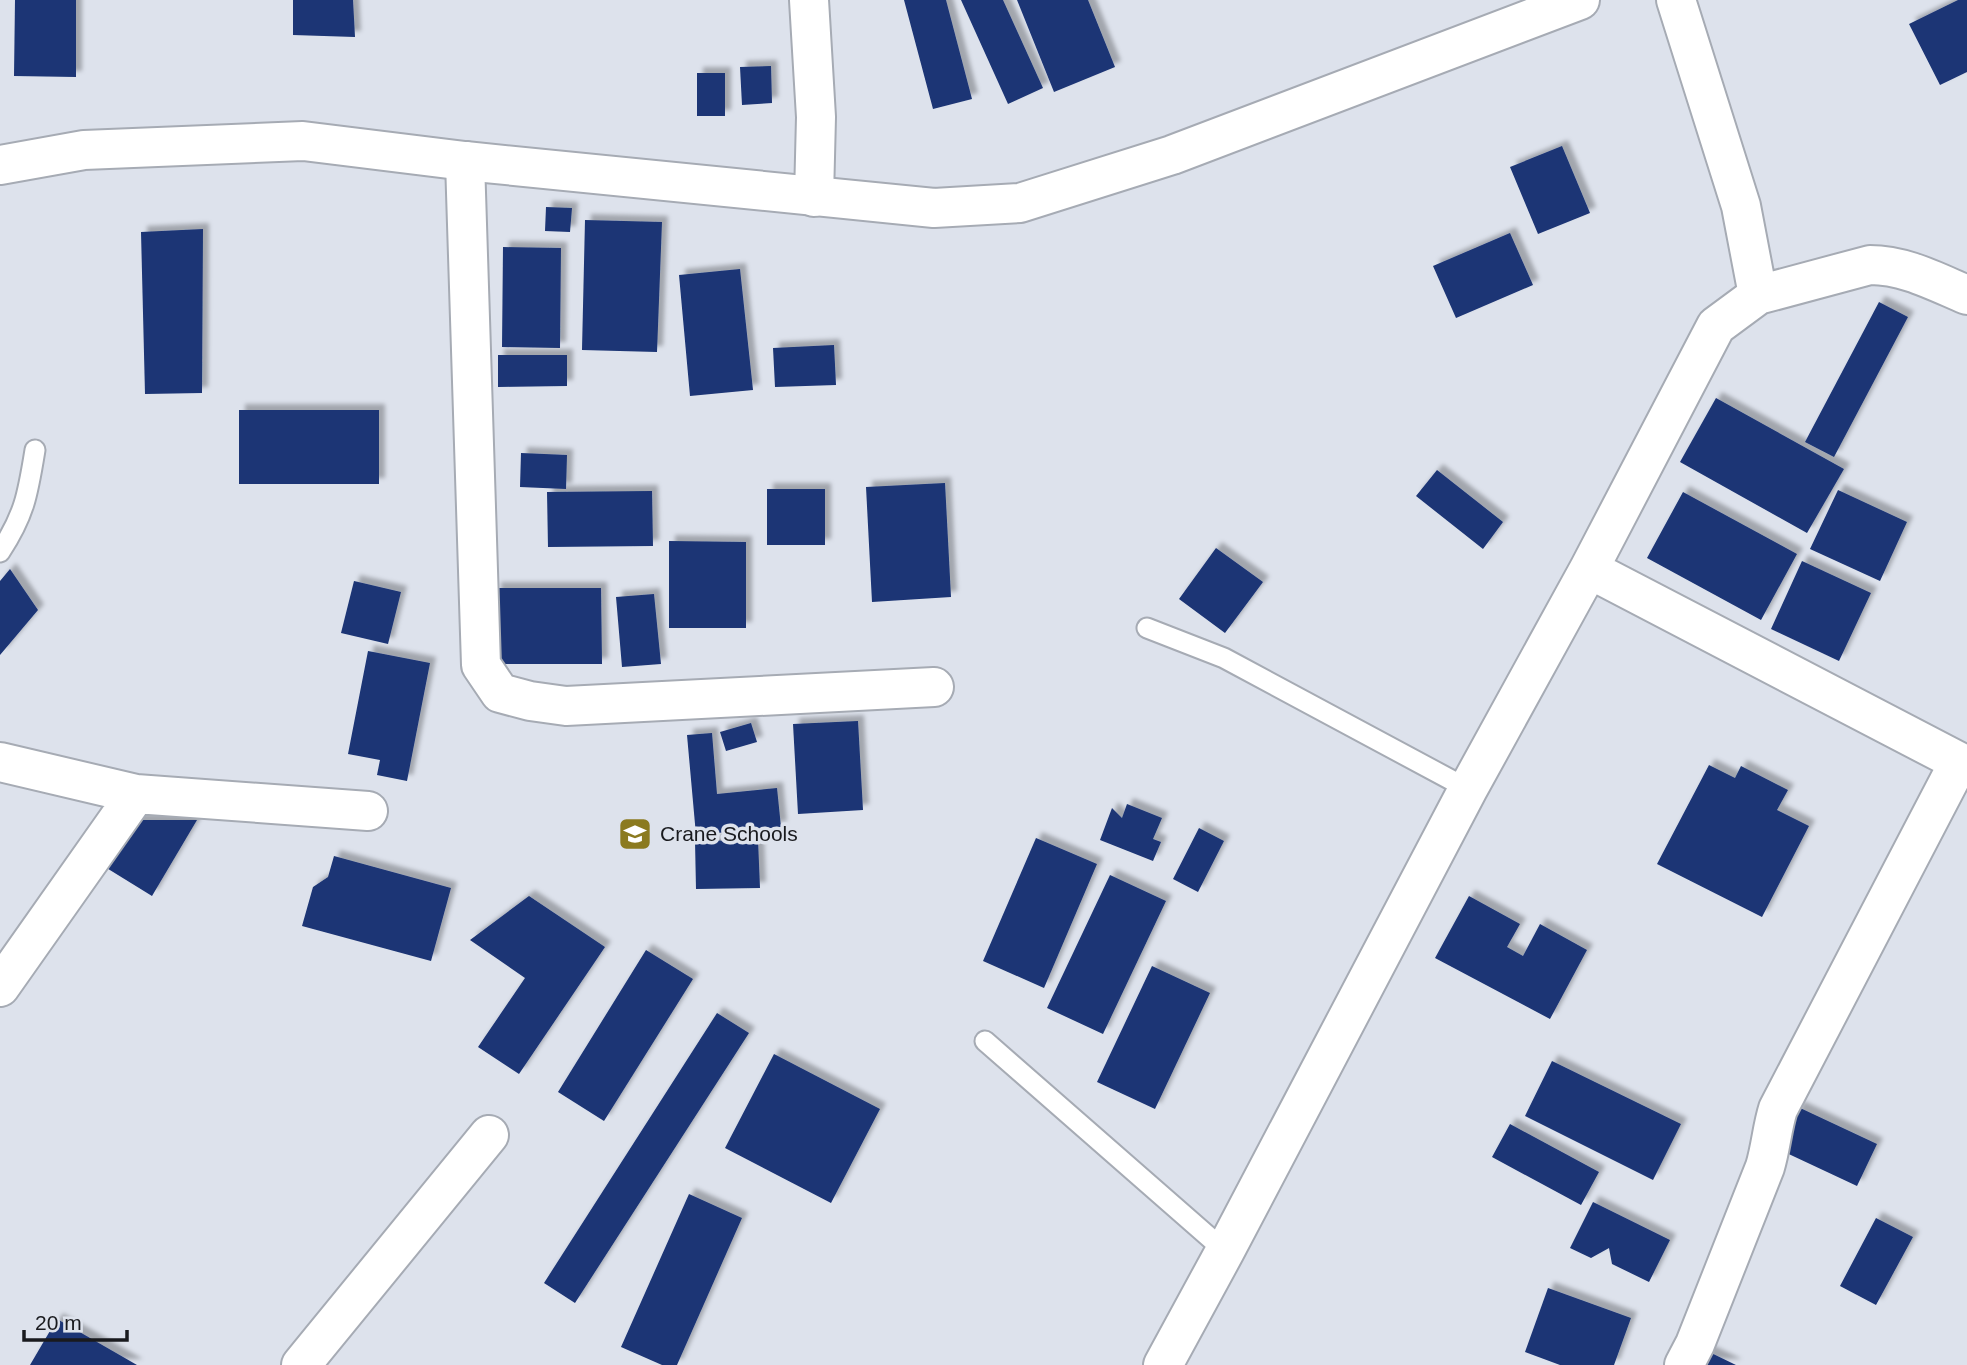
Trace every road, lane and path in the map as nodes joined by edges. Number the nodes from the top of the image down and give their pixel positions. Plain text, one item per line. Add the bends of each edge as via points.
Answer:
1 (809, 0) edge
2 (1580, 0) edge
3 (1676, 0) edge
4 (465, 161) junction
5 (0, 165) edge
6 (814, 197) junction
7 (1758, 295) junction
8 (1967, 295) edge
9 (35, 450) dead end
10 (0, 552) edge
11 (1589, 569) junction
12 (1147, 628) dead end
13 (934, 687) dead end
14 (0, 762) edge
15 (1963, 764) edge
16 (1468, 789) junction
17 (136, 794) junction
18 (368, 811) dead end
19 (0, 987) edge
20 (985, 1041) dead end
21 (489, 1135) dead end
22 (1225, 1251) junction
23 (301, 1365) edge
24 (1163, 1365) edge
25 (1684, 1365) edge

1 - 6 street via 816,117
2 - 6 street via 1172,155 1020,203 934,208
3 - 7 street via 1741,206
4 - 5 street via 303,141 84,150
4 - 6 street
4 - 13 street via 481,665 500,693 566,706
7 - 8 street via 1870,265 1902,269
7 - 11 street via 1716,326
9 - 10 lane via 26,502
11 - 15 street
11 - 16 street
12 - 16 lane via 1224,658
14 - 17 street
15 - 25 street via 1778,1109 1765,1167
16 - 22 street
17 - 18 street
17 - 19 street
20 - 22 lane
21 - 23 street
22 - 24 street

